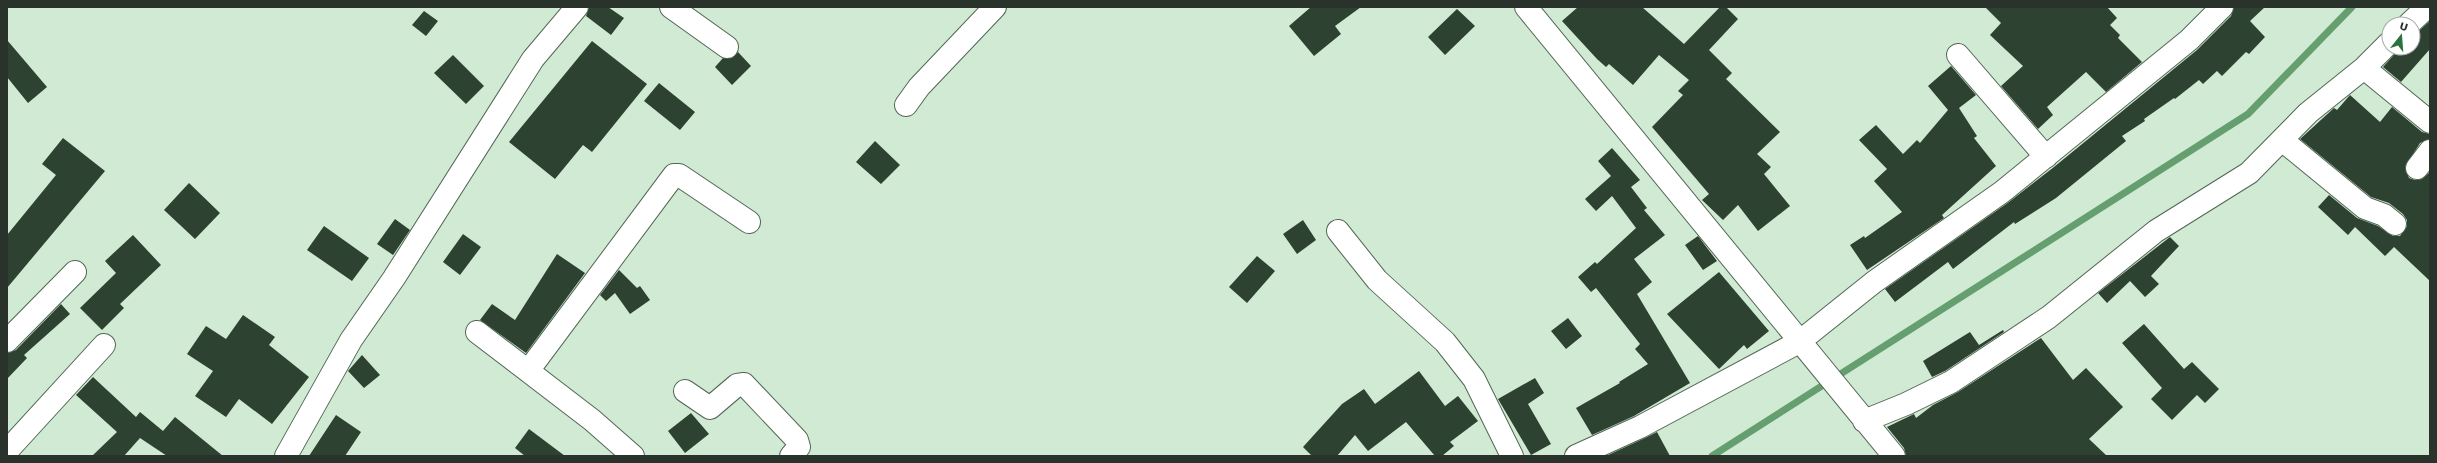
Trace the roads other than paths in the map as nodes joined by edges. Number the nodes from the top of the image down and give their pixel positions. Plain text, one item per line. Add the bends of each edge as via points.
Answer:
1 (577, 7) edge
2 (671, 7) edge
3 (995, 7) edge
4 (1526, 7) edge
5 (2222, 7) edge
6 (2427, 7) edge
7 (2417, 16) edge
8 (727, 46) dead end
9 (2381, 51) edge
10 (1958, 55) dead end
11 (2364, 68) junction
12 (906, 105) dead end
13 (2430, 122) edge
14 (2280, 142) junction
15 (2046, 157) junction
16 (749, 222) dead end
17 (2395, 224) dead end
18 (1338, 231) dead end
19 (75, 272) dead end
20 (477, 332) dead end
21 (7, 341) edge
22 (1799, 342) junction
23 (104, 345) dead end
24 (528, 371) junction
25 (685, 391) dead end
26 (1863, 419) junction
27 (7, 451) edge
28 (286, 456) edge
29 (633, 456) edge
30 (791, 456) edge
31 (1512, 456) edge
32 (1576, 456) edge
33 (1894, 456) edge

1 - 28 street via 533,59 398,272 351,340
2 - 8 street
3 - 12 street via 919,86
4 - 22 street via 1636,143 1725,247
5 - 15 street via 2190,40
6 - 7 street
9 - 11 street
10 - 15 street
11 - 13 street
11 - 14 street via 2308,113
14 - 17 street via 2360,204 2384,215
14 - 26 street via 2249,174 2156,231 2049,317 1951,382 1906,404
15 - 22 street via 2002,192 1874,282
16 - 24 street via 674,174
18 - 31 street via 1377,280 1445,342 1474,380
19 - 21 street
20 - 24 street
22 - 26 street
22 - 32 street via 1640,427
23 - 27 street
24 - 29 street via 598,424
25 - 30 street via 710,408 737,385 744,384 797,440 799,447
26 - 33 street

